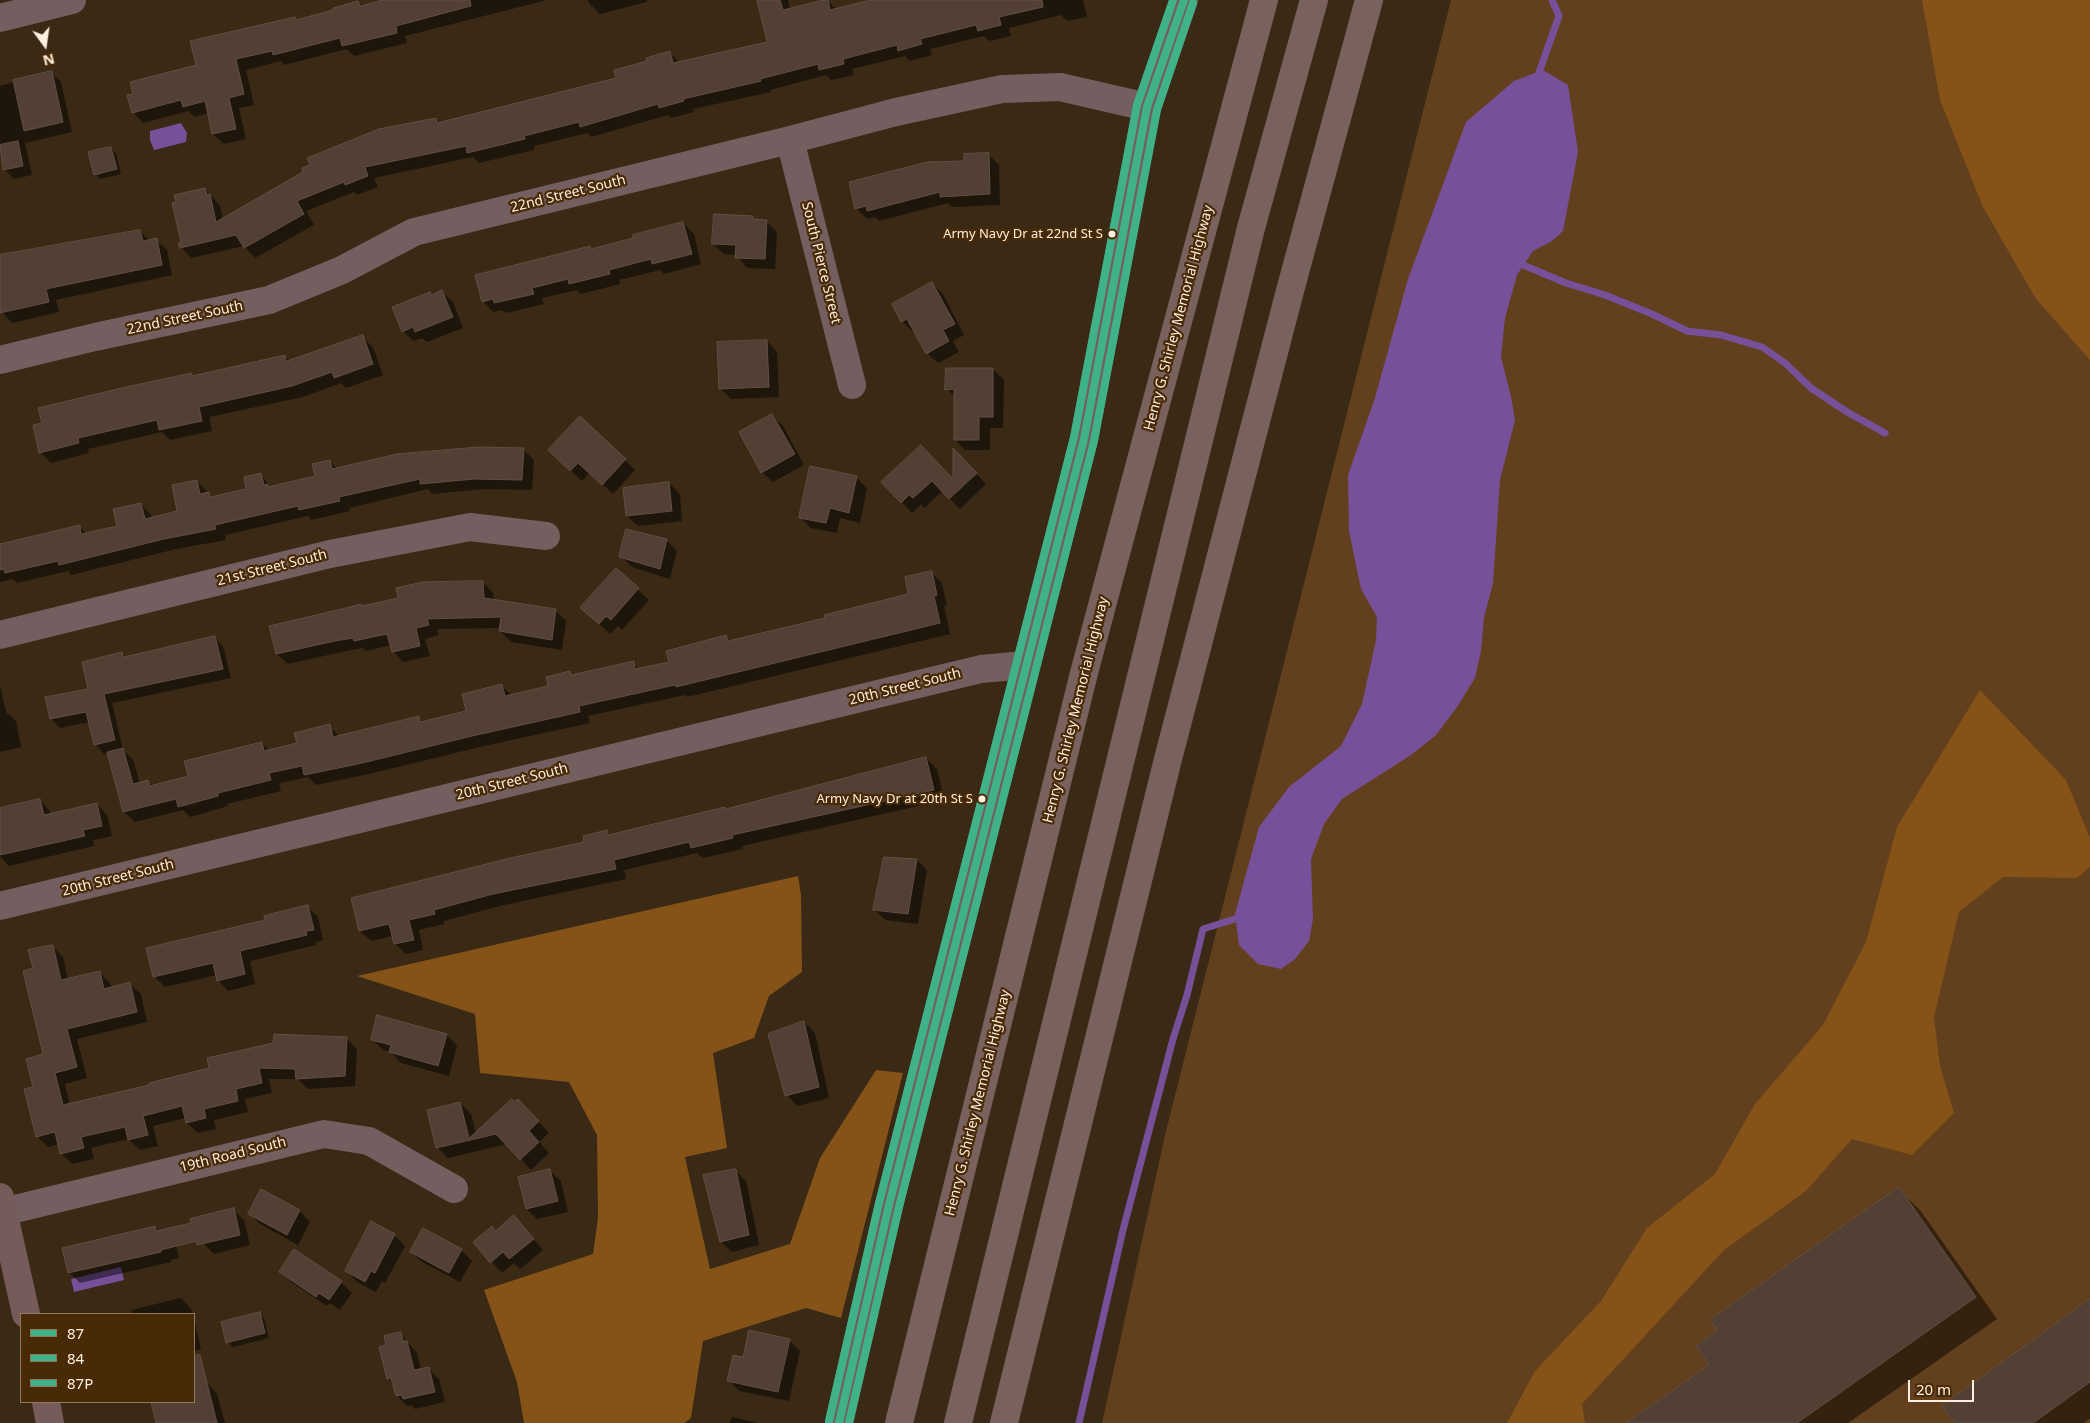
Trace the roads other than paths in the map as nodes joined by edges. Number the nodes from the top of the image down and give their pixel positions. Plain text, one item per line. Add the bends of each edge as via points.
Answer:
1 (1184, 0) edge
2 (1264, 0) edge
3 (1314, 0) edge
4 (1369, 0) edge
5 (66, 1) edge
6 (0, 18) edge
7 (1147, 107) junction
8 (790, 140) junction
9 (0, 360) edge
10 (852, 385) dead end
11 (546, 536) dead end
12 (0, 635) edge
13 (1025, 665) junction
14 (0, 906) edge
15 (454, 1189) dead end
16 (2, 1204) edge
17 (26, 1313) edge
18 (46, 1403) edge
19 (50, 1423) edge
20 (839, 1423) edge
21 (899, 1423) edge
22 (958, 1423) edge
23 (1004, 1423) edge

1 - 7 street
2 - 21 highway, Henry G. Shirley Memorial Highway via 1084,674
3 - 22 highway via 1251,228
4 - 23 highway via 1171,750
5 - 6 street
7 - 8 street, 22nd Street South via 1060,87 1002,89
7 - 13 street via 1084,439
8 - 9 street, 22nd Street South via 414,232 342,270 268,300
8 - 10 street, South Pierce Street
11 - 12 street, 21st Street South via 470,527 330,554
13 - 14 street, 20th Street South via 981,669
13 - 20 street via 889,1206
15 - 16 street, 19th Road South via 369,1141 324,1134
16 - 17 main road
18 - 19 main road

